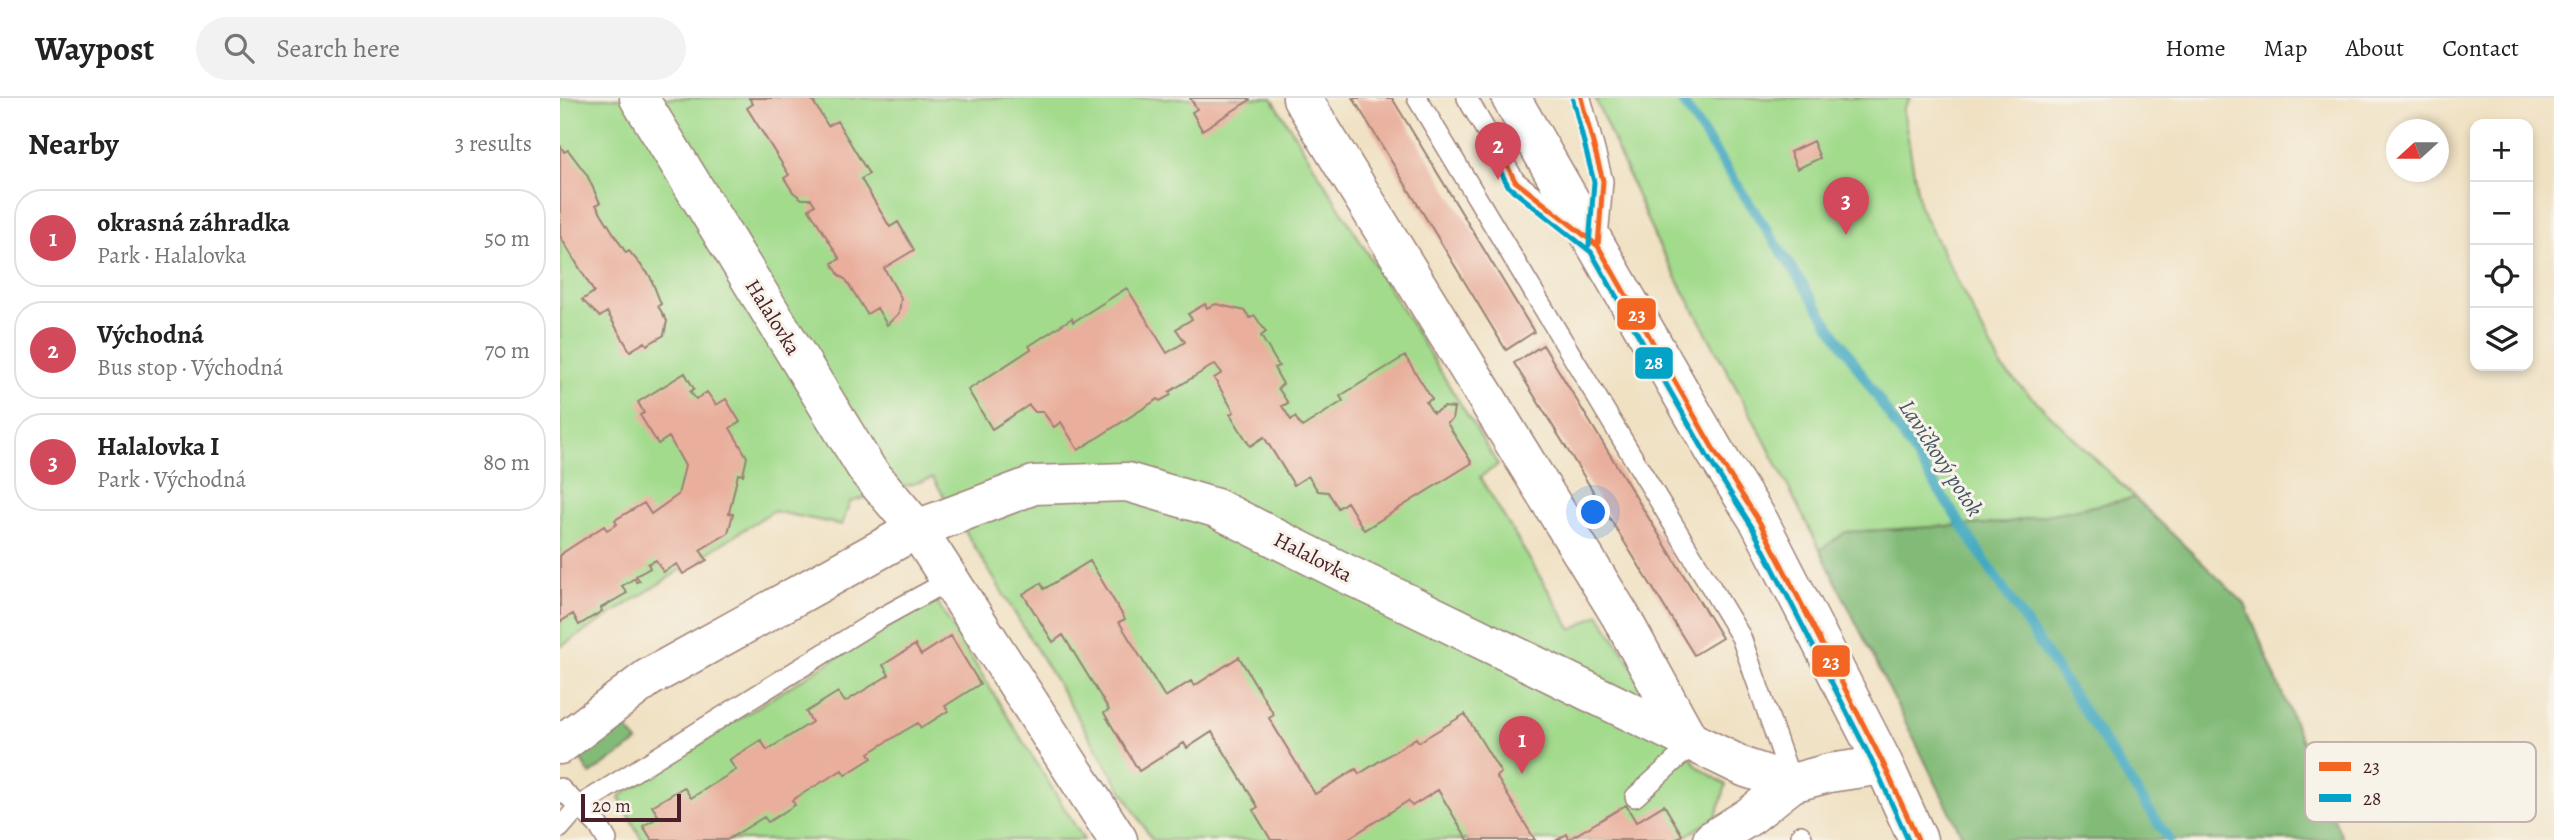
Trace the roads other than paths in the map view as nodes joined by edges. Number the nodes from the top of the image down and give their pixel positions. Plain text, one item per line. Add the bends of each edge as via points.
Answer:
1 (639, 98) edge
2 (1302, 98) edge
3 (1417, 98) edge
4 (1467, 98) edge
5 (1511, 98) edge
6 (1581, 98) edge
7 (1598, 246) junction
8 (917, 529) junction
9 (950, 580) junction
10 (1691, 743) junction
11 (560, 745) edge
12 (1884, 765) junction
13 (1792, 782) junction
14 (560, 788) edge
15 (1635, 797) dead end
16 (579, 806) junction
17 (560, 828) edge
18 (607, 840) edge
19 (1118, 840) edge
20 (1712, 840) edge
21 (1918, 840) edge

1 - 8 street, Halalovka via 868,471
2 - 10 street via 1620,615
3 - 13 lane via 1741,637
4 - 7 lane via 1515,181
5 - 7 street
6 - 7 lane via 1603,181
7 - 12 street via 1760,523
8 - 9 street, Halalovka
8 - 10 street, Halalovka via 1034,485 1127,482 1216,508
8 - 11 street, Halalovka via 648,678
9 - 16 lane via 879,619
9 - 19 street, Halalovka
10 - 13 street, Halalovka via 1746,768
10 - 15 lane
12 - 13 street
12 - 21 street
13 - 20 street
14 - 16 lane
16 - 17 lane
16 - 18 lane

